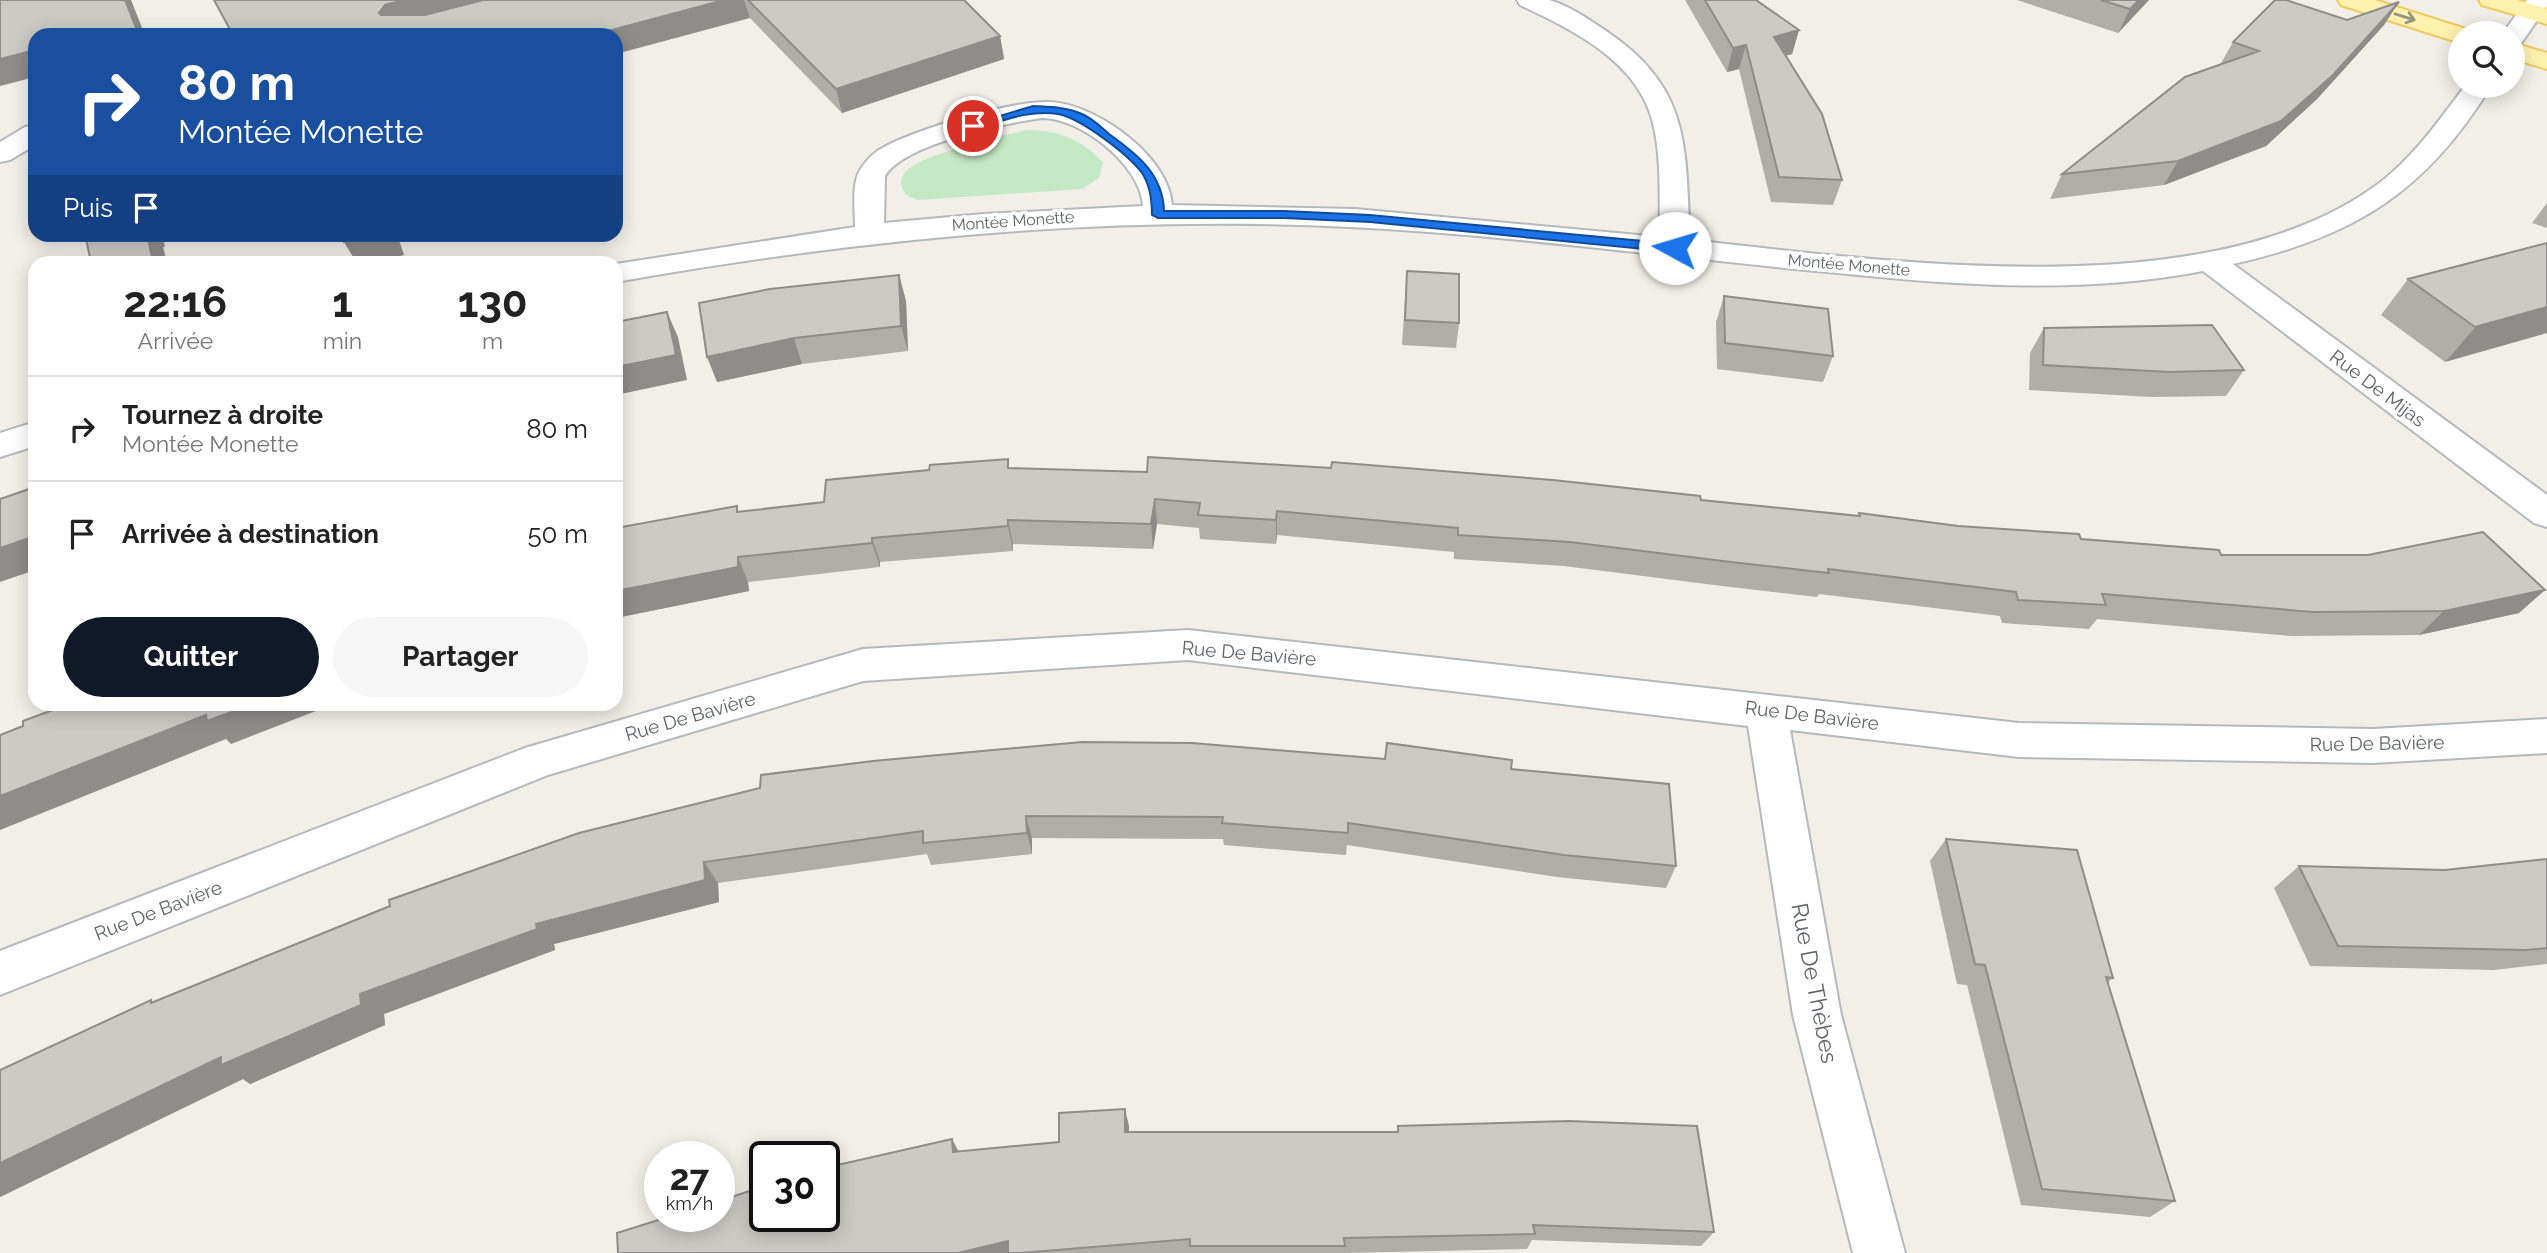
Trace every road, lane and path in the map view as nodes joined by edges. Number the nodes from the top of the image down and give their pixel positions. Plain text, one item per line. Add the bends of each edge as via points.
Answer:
1 (1529, 0) edge
2 (2350, 0) edge
3 (2491, 0) edge
4 (2539, 9) edge
5 (2525, 24) edge
6 (2448, 31) edge
7 (2525, 55) edge
8 (2547, 61) edge
9 (2469, 98) edge
10 (28, 138) edge
11 (0, 154) edge
12 (1158, 215) junction
13 (869, 235) junction
14 (1675, 248) junction
15 (2209, 261) junction
16 (623, 272) edge
17 (28, 436) edge
18 (0, 445) edge
19 (2547, 514) edge
20 (1766, 709) junction
21 (2547, 736) edge
22 (0, 973) edge
23 (1879, 1253) edge

1 - 14 street via 1565,17 1625,58 1659,101 1670,148
2 -> 6 main road
3 - 4 main road
4 - 5 street
7 - 8 main road
9 - 15 street, Montée Monette via 2424,155 2378,197 2317,229
10 - 11 street
12 - 13 street, Montée Monette via 1030,219
12 - 13 street via 1158,196 1140,163 1079,116 1033,110 889,156 871,176
12 - 14 street, Montée Monette via 1376,219
13 - 16 street, Montée Monette
14 - 15 street, Montée Monette via 1897,270 2024,277 2122,273
15 - 19 street, Rue De Mijas
17 - 18 street
20 - 21 street, Rue De Bavière via 2019,740 2373,746
20 - 22 street, Rue De Bavière via 1188,645 863,665 540,760
20 - 23 street, Rue De Thèbes via 1817,1015

